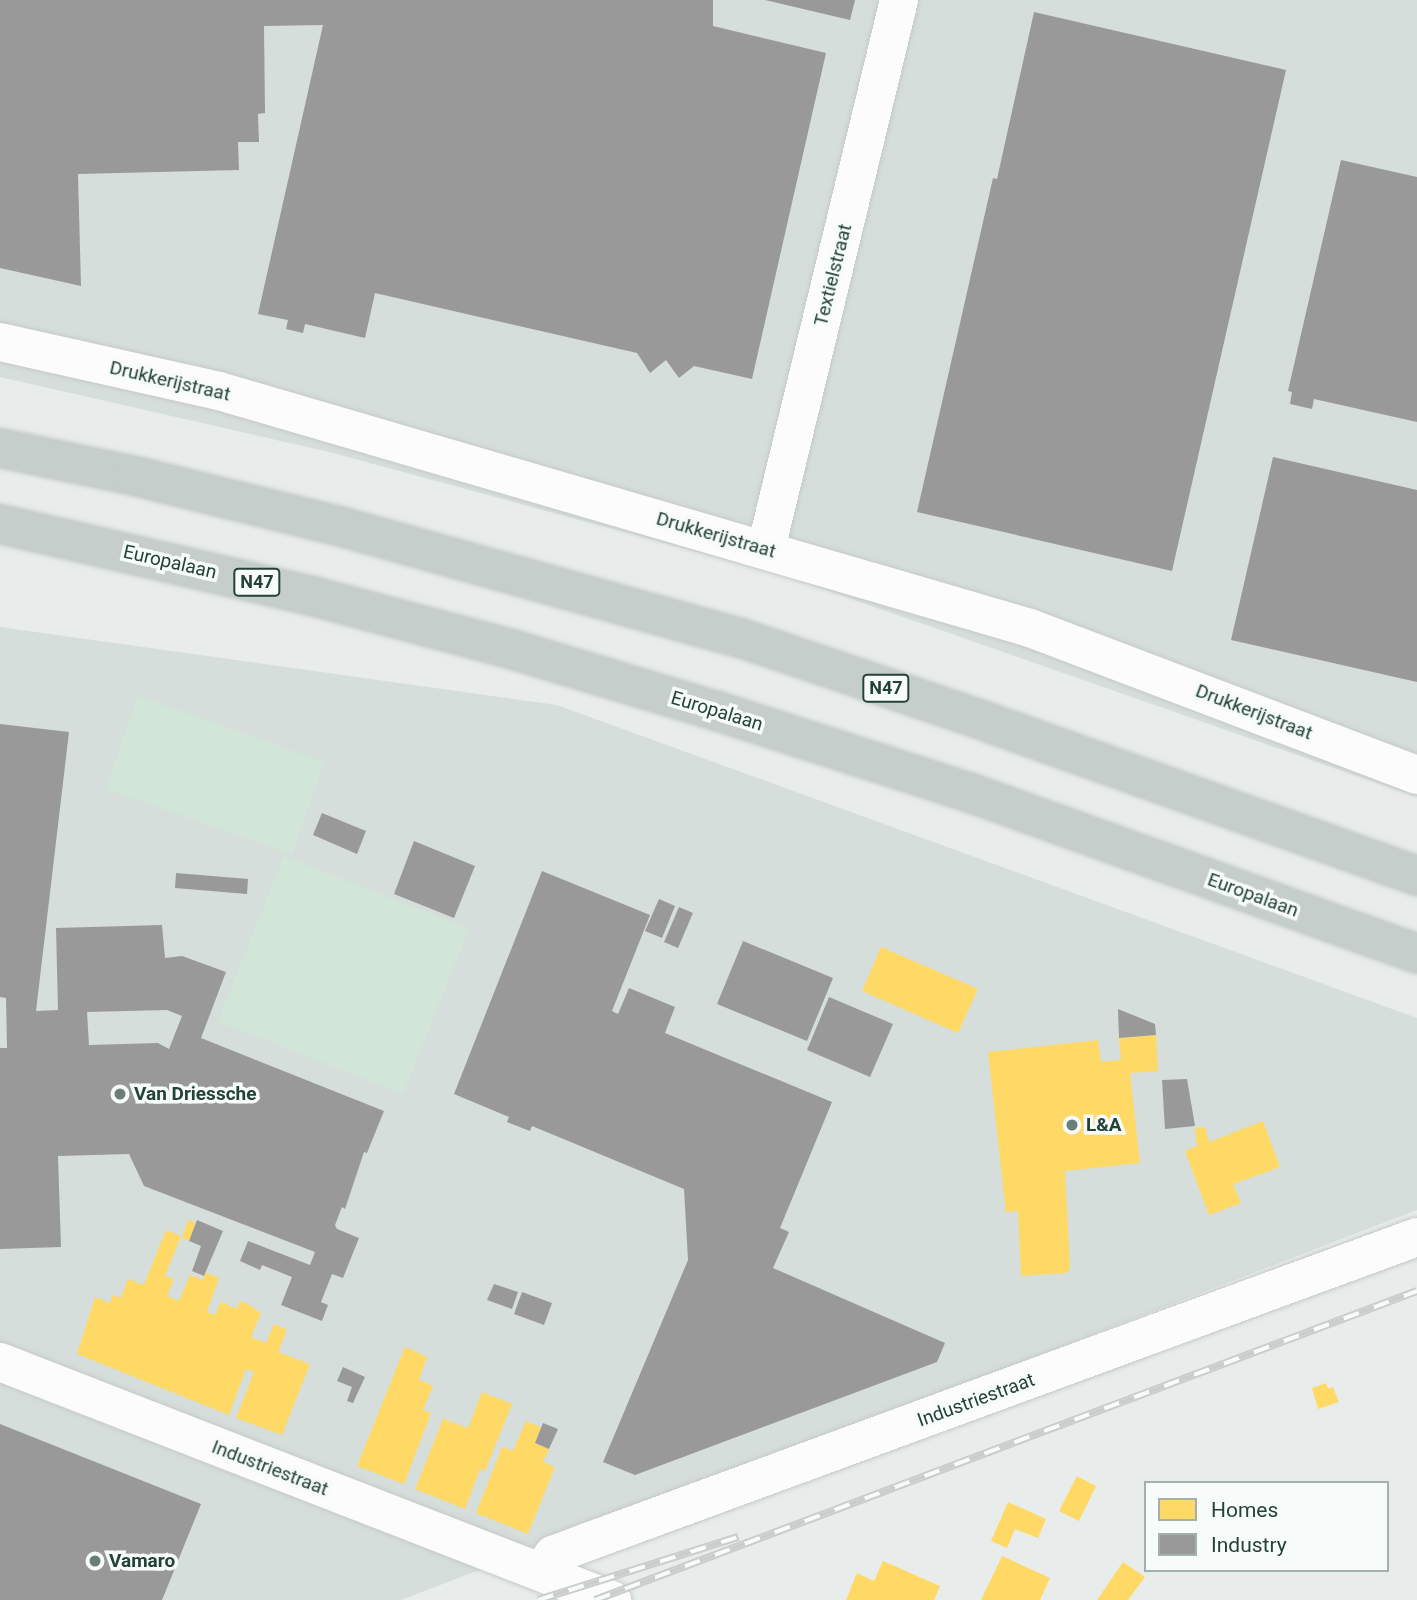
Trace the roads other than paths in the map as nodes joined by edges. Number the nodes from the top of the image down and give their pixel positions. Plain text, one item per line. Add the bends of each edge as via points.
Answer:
1 (899, 0) edge
2 (0, 342) edge
3 (0, 448) edge
4 (0, 524) edge
5 (766, 550) junction
6 (1417, 775) edge
7 (1417, 876) edge
8 (1417, 954) edge
9 (1417, 1237) edge
10 (0, 1362) edge
11 (541, 1572) junction
12 (611, 1600) edge

1 - 5 street, Textielstraat
2 - 5 street, Drukkerijstraat via 219,391
3 - 7 highway, N47 via 346,528 741,638
4 - 8 highway, Europalaan / N47 via 312,596 717,710 968,792
5 - 6 street, Drukkerijstraat via 1030,628
9 - 11 street, Industriestraat via 553,1555
10 - 11 street, Industriestraat
11 - 12 street, Industriestraat

